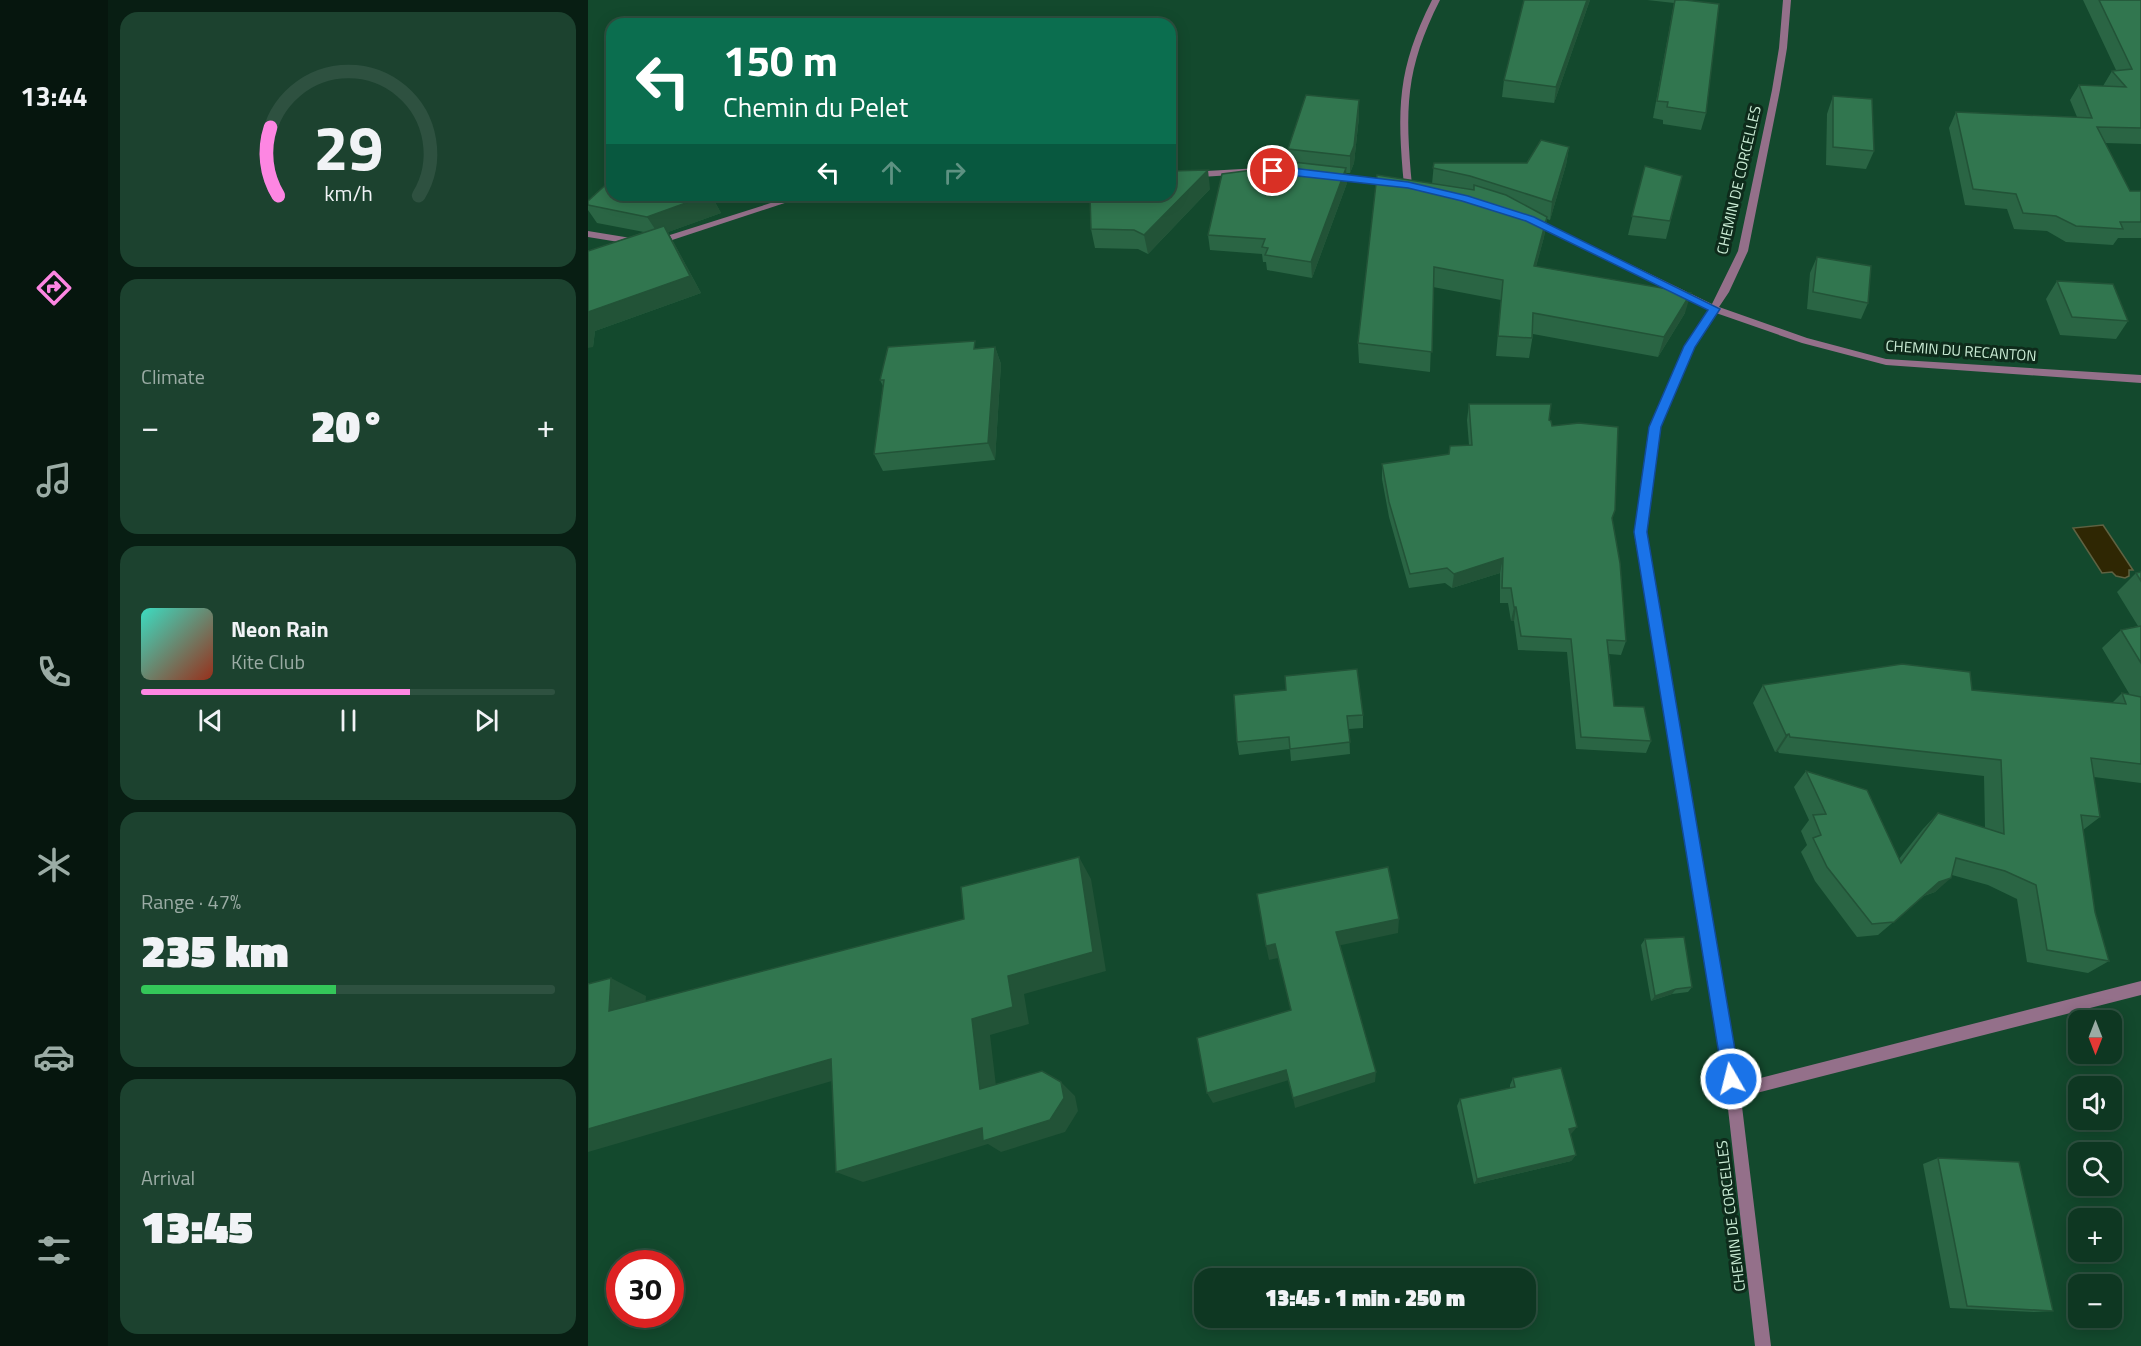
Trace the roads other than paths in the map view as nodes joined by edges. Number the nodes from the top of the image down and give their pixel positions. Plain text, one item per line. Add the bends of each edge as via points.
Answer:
1 (1436, 0) edge
2 (1787, 0) edge
3 (1269, 171) edge
4 (1315, 174) edge
5 (1176, 176) edge
6 (1408, 185) junction
7 (1420, 188) edge
8 (787, 201) edge
9 (1519, 216) edge
10 (588, 234) edge
11 (651, 244) junction
12 (630, 251) edge
13 (1714, 309) junction
14 (2141, 379) edge
15 (2141, 988) edge
16 (1733, 1092) junction
17 (1763, 1346) edge

1 - 6 street via 1411,55 1404,86 1402,127
2 - 13 street, CHEMIN DE CORCELLES via 1776,90 1743,251
3 - 5 street
4 - 6 street
6 - 7 street
8 - 11 street
9 - 13 street, CHEMIN DU RECANTON
10 - 11 street
11 - 12 street
13 - 14 street, CHEMIN DU RECANTON via 1805,341 1886,362
13 - 16 street, CHEMIN DE CORCELLES via 1690,346 1655,427 1640,532
15 - 16 street
16 - 17 street, CHEMIN DE CORCELLES

